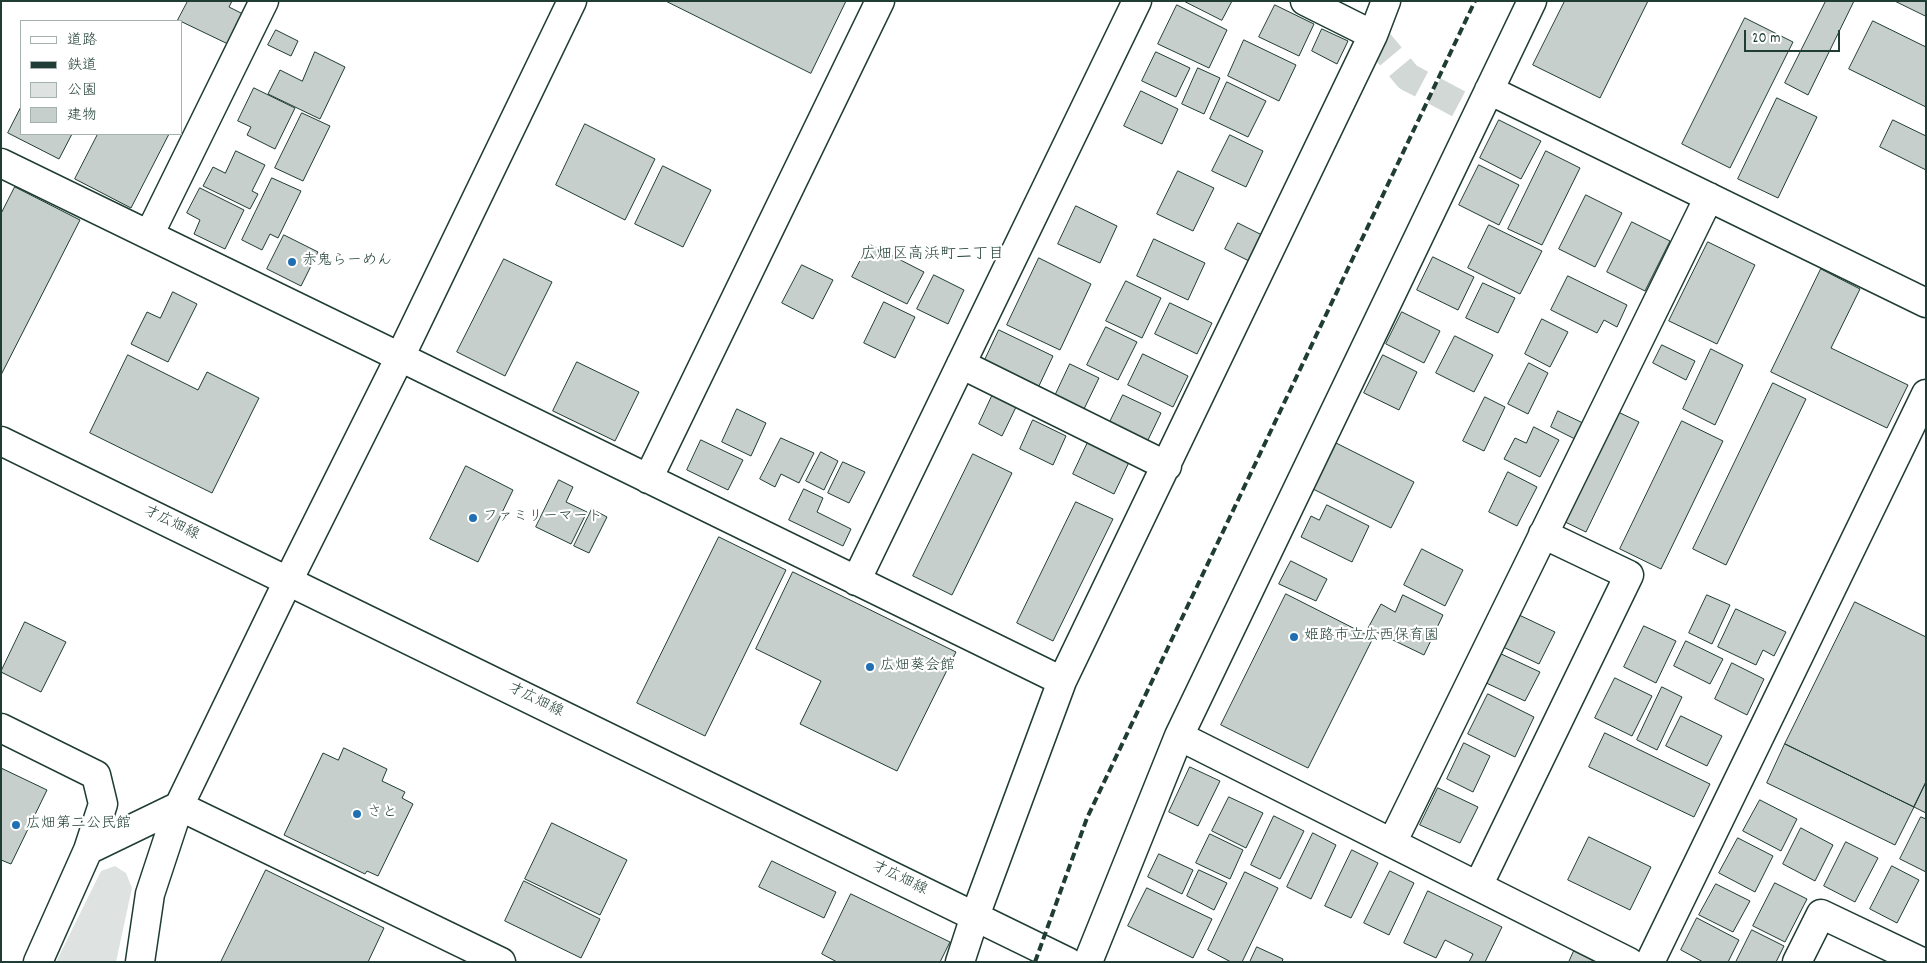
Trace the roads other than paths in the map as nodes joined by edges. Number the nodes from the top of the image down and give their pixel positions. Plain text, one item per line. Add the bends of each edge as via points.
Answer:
1 (264, 1) edge
2 (572, 1) edge
3 (880, 1) edge
4 (1137, 1) edge
5 (1305, 1) edge
6 (1386, 1) edge
7 (1532, 1) edge
8 (1373, 35) junction
9 (1489, 90) junction
10 (1, 164) edge
11 (1709, 197) junction
12 (149, 235) junction
13 (1926, 303) edge
14 (400, 357) junction
15 (961, 364) junction
16 (1926, 394) edge
17 (1, 441) edge
18 (1167, 466) junction
19 (648, 479) junction
20 (1543, 534) junction
21 (288, 581) junction
22 (856, 581) junction
23 (1062, 681) junction
24 (1, 728) edge
25 (1179, 736) junction
26 (179, 806) junction
27 (1392, 843) junction
28 (88, 850) junction
29 (1478, 886) junction
30 (975, 916) junction
31 (38, 962) edge
32 (140, 962) edge
33 (501, 962) edge
34 (960, 962) edge
35 (1068, 962) edge
36 (1088, 962) edge
37 (1629, 962) edge
38 (1650, 962) edge
39 (1797, 962) edge
40 (1922, 962) edge

1 - 12 street
2 - 14 street
3 - 19 street
4 - 15 street
5 - 8 street
6 - 8 street
7 - 9 street
8 - 18 street
9 - 11 street
9 - 25 street
10 - 12 street
11 - 13 street
11 - 20 street
12 - 14 street
14 - 19 street
14 - 21 street
15 - 18 street
15 - 22 street
16 - 38 street
17 - 21 street, 才広畑線
18 - 23 street
19 - 22 street
20 - 27 street
20 - 29 street via 1629,575
21 - 26 street
21 - 30 street, 才広畑線
22 - 23 street
23 - 30 street
24 - 28 street via 96,775 103,804
25 - 27 street
25 - 36 street
26 - 28 street
26 - 32 street via 150,894
26 - 33 street
27 - 29 street
28 - 31 street
29 - 37 street
30 - 34 street
30 - 35 street, 才広畑線
39 - 40 street via 1821,914

